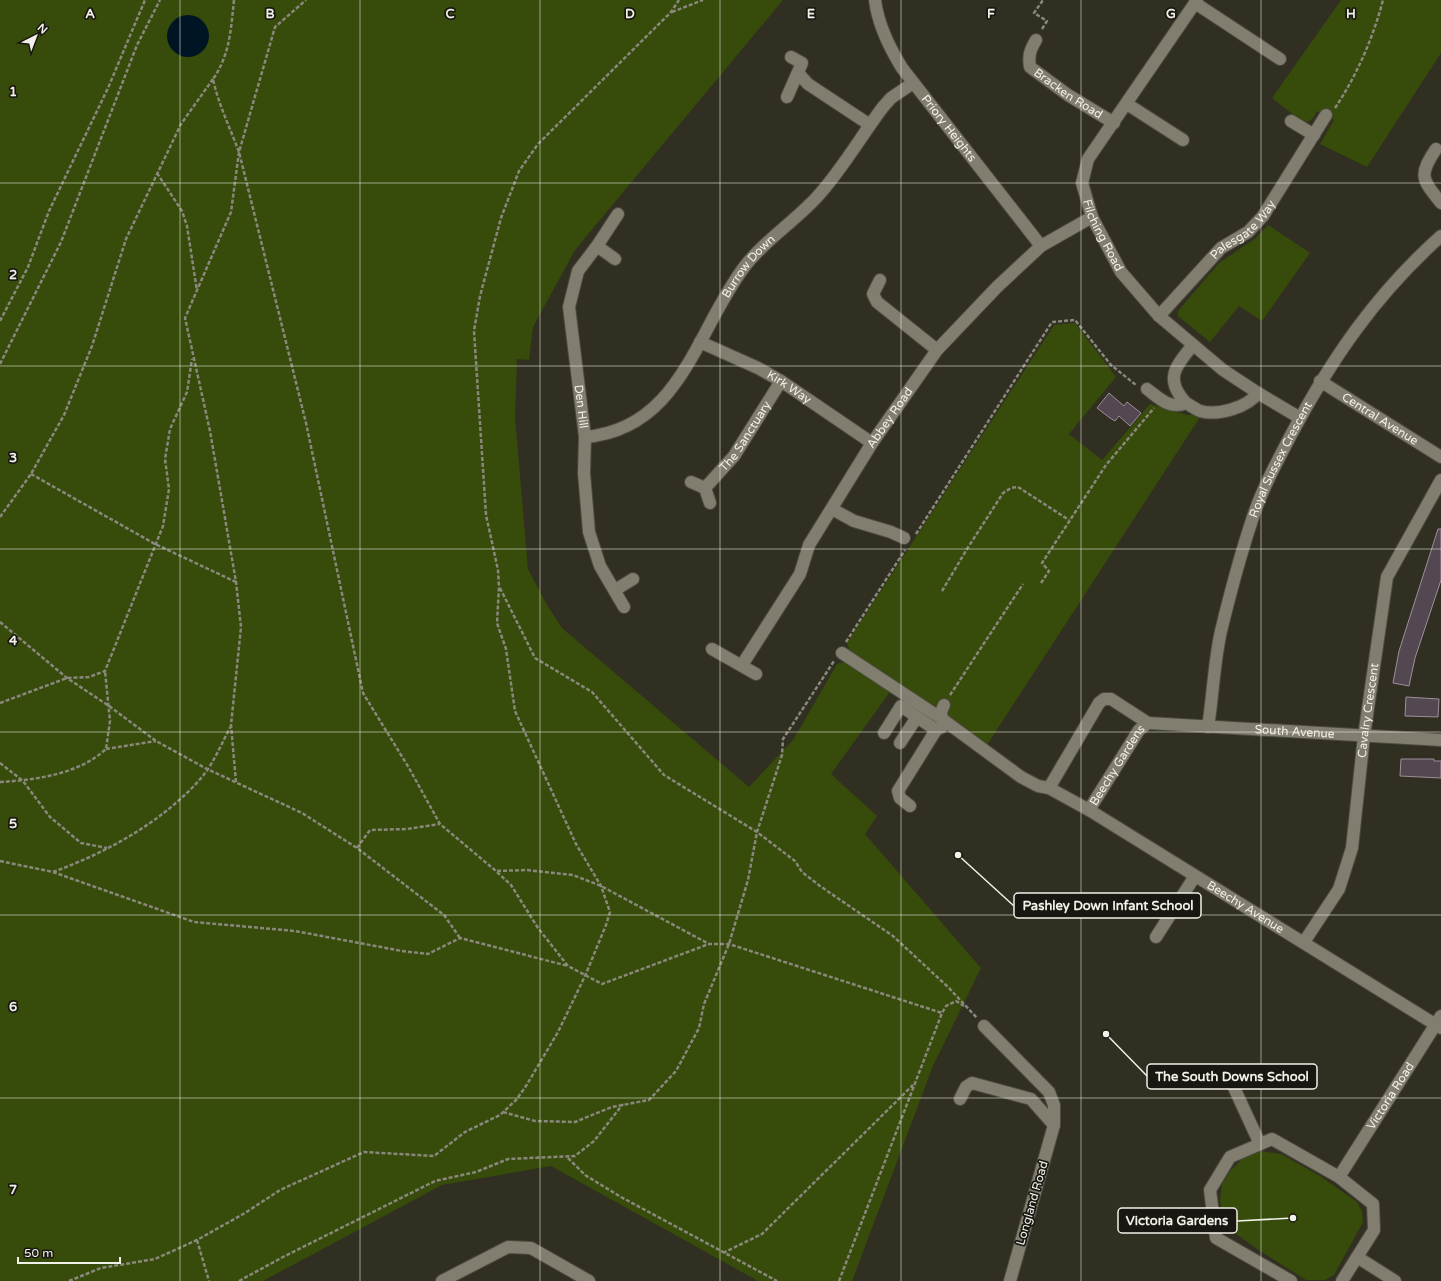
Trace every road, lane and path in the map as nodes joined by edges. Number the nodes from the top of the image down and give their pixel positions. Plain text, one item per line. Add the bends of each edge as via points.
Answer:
1 (145, 0) edge
2 (160, 0) edge
3 (234, 0) edge
4 (306, 0) edge
5 (679, 0) edge
6 (703, 0) edge
7 (875, 0) edge
8 (1043, 0) edge
9 (1383, 0) edge
10 (1196, 2) edge
11 (671, 12) junction
12 (1036, 40) joint
13 (791, 57) dead end
14 (1280, 59) dead end
15 (798, 73) junction
16 (213, 79) junction
17 (913, 83) junction
18 (787, 97) dead end
19 (1127, 104) junction
20 (1326, 115) joint
21 (1291, 121) dead end
22 (1114, 123) junction
23 (870, 125) junction
24 (1314, 135) junction
25 (1183, 140) dead end
26 (1436, 149) dead end
27 (238, 152) junction
28 (157, 173) junction
29 (1441, 203) edge
30 (618, 214) dead end
31 (1092, 216) junction
32 (1441, 236) edge
33 (596, 246) junction
34 (1042, 246) junction
35 (615, 258) dead end
36 (880, 280) dead end
37 (197, 291) junction
38 (1159, 316) junction
39 (0, 321) edge
40 (700, 342) junction
41 (1193, 345) junction
42 (937, 350) junction
43 (192, 357) junction
44 (0, 364) edge
45 (1320, 381) junction
46 (781, 382) junction
47 (1147, 389) joint
48 (1258, 393) junction
49 (1161, 400) junction
50 (1186, 403) junction
51 (1300, 418) junction
52 (585, 438) junction
53 (872, 443) junction
54 (1441, 457) edge
55 (31, 474) junction
56 (1441, 480) edge
57 (691, 482) dead end
58 (705, 488) junction
59 (710, 503) dead end
60 (832, 509) junction
61 (0, 517) edge
62 (1069, 520) junction
63 (908, 541) junction
64 (155, 544) junction
65 (633, 579) dead end
66 (236, 582) junction
67 (1040, 583) dead end
68 (1023, 584) dead end
69 (499, 587) junction
70 (615, 590) junction
71 (942, 591) dead end
72 (624, 607) dead end
73 (0, 622) edge
74 (712, 649) dead end
75 (842, 653) junction
76 (742, 665) junction
77 (105, 671) junction
78 (756, 674) dead end
79 (67, 678) junction
80 (0, 703) edge
81 (944, 705) joint
82 (109, 706) junction
83 (917, 717) junction
84 (945, 722) junction
85 (1148, 723) junction
86 (231, 725) junction
87 (1208, 727) junction
88 (936, 730) junction
89 (884, 733) dead end
90 (1364, 736) junction
91 (1441, 740) edge
92 (156, 741) junction
93 (900, 743) dead end
94 (106, 749) junction
95 (0, 763) edge
96 (207, 769) junction
97 (23, 781) junction
98 (0, 782) edge
99 (236, 782) junction
100 (1049, 788) junction
101 (910, 806) dead end
102 (1089, 810) junction
103 (440, 824) junction
104 (757, 832) junction
105 (107, 848) junction
106 (357, 848) junction
107 (0, 860) edge
108 (496, 871) junction
109 (53, 872) junction
110 (1195, 876) junction
111 (601, 886) junction
112 (1156, 937) dead end
113 (460, 938) junction
114 (1304, 942) junction
115 (709, 944) junction
116 (729, 944) junction
117 (568, 966) junction
118 (585, 976) junction
119 (968, 1008) junction
120 (942, 1013) junction
121 (1439, 1023) edge
122 (984, 1026) joint
123 (1231, 1081) dead end
124 (915, 1084) junction
125 (960, 1099) dead end
126 (623, 1104) junction
127 (503, 1112) junction
128 (1054, 1125) junction
129 (1260, 1144) junction
130 (568, 1158) junction
131 (1339, 1177) junction
132 (197, 1240) junction
133 (723, 1252) junction
134 (1357, 1257) junction
135 (69, 1281) edge
136 (209, 1281) edge
137 (239, 1281) edge
138 (442, 1281) edge
139 (589, 1281) edge
140 (777, 1281) edge
141 (839, 1281) edge
142 (1010, 1281) edge
143 (1291, 1281) edge
144 (1342, 1281) edge
145 (1395, 1281) edge

1 - 39 path via 108,88 49,211 28,267
2 - 44 path via 137,45 61,242
3 - 16 path via 230,41 220,69
4 - 27 path via 275,27
5 - 11 path
6 - 11 path
7 - 17 street, Priory Heights via 880,24 892,53
8 - 12 path via 1034,13 1047,21
9 - 20 path via 1353,80 1335,109
10 - 14 street
10 - 19 street, Filching Road
11 - 69 path via 538,144 519,171 501,218 480,296 474,331 486,515 498,570
12 - 22 street, Bracken Road via 1030,49 1030,67 1068,95
13 - 15 street via 802,63
15 - 18 street
15 - 23 street via 808,84
16 - 27 path via 216,95 225,112
16 - 28 path via 181,124
17 - 23 street, Burrow Down via 891,98
17 - 34 street, Priory Heights
19 - 22 street, Filching Road
19 - 25 street
20 - 24 street, Palesgate Way
21 - 24 street
22 - 31 street, Filching Road via 1088,159 1082,183
23 - 40 street, Burrow Down via 832,180 770,239 745,267
24 - 38 street, Palesgate Way via 1263,216 1248,232 1221,248
26 - 29 street via 1423,172 1426,184
27 - 37 path via 231,212
27 - 103 path via 306,422 363,693
28 - 37 path via 182,211 187,226
28 - 55 path via 126,239 92,346 64,415
30 - 33 street, Den Hill
31 - 34 street, Abbey Road
31 - 38 street, Filching Road via 1121,272
32 - 45 street, Royal Sussex Crescent via 1386,291 1351,334
33 - 35 street
33 - 52 street, Den Hill via 578,270 569,307
34 - 42 street, Abbey Road
36 - 42 street via 873,294 877,302
37 - 43 path via 185,318
38 - 41 street, Filching Road
40 - 46 street, Kirk Way via 758,368
40 - 52 street, Burrow Down via 677,382 658,406 639,421 619,431
41 - 48 street, Filching Road via 1223,370
41 - 50 street via 1175,370 1173,382 1176,393
42 - 53 street, Abbey Road
43 - 64 path via 187,392 169,436 165,459 169,489 163,526
43 - 66 path via 210,431
45 - 51 street, Royal Sussex Crescent
45 - 54 street, Central Avenue
46 - 53 street, Kirk Way
46 - 58 street, The Sanctuary via 734,456
47 - 49 street
47 - 63 path via 1141,389 1111,365 1075,320 1052,322
48 - 50 street via 1253,400 1218,412 1200,411
48 - 51 street, Filching Road
49 - 50 street via 1171,406
49 - 62 path via 1106,465
51 - 87 street, Royal Sussex Crescent via 1277,461 1252,519 1221,632
52 - 70 street, Den Hill via 584,473 589,532 600,566
53 - 60 street, Abbey Road
55 - 61 path
55 - 64 path
56 - 90 street, Cavalry Crescent via 1387,577
57 - 58 street
58 - 59 street
60 - 63 street via 854,521 891,532
60 - 76 street, Abbey Road via 809,545 800,574
62 - 67 path via 1042,563 1049,571
62 - 71 path via 1018,487 1011,488 1003,493
63 - 75 path via 846,640
64 - 66 path
64 - 77 path
65 - 70 street
66 - 86 path via 241,627
68 - 81 path
69 - 104 path via 535,658 592,692 664,775
69 - 111 path via 496,623 506,650 516,711 576,844
70 - 72 street, Den Hill
73 - 79 path
74 - 76 street
75 - 84 street, Beechy Avenue
75 - 104 path via 810,695 783,739 782,755
76 - 78 street
77 - 79 path via 89,677
77 - 82 path
79 - 80 path
79 - 82 path
81 - 84 street via 941,712
82 - 92 path
82 - 94 path via 110,721
83 - 88 street
83 - 89 street via 901,706
83 - 93 street
84 - 88 street
84 - 100 street, Beechy Avenue via 1021,777 1038,786
85 - 87 street, South Avenue
85 - 100 street via 1111,700 1104,699
85 - 102 street, Beechy Gardens via 1139,730
86 - 96 path
86 - 99 path
87 - 90 street, South Avenue
88 - 101 street via 898,791 900,798
90 - 91 street, South Avenue
90 - 114 street, Cavalry Crescent via 1352,848 1339,889
92 - 94 path
92 - 96 path
94 - 97 path via 82,766
95 - 97 path
96 - 99 path
96 - 105 path via 167,809 137,831
97 - 98 path
97 - 105 path via 50,817 81,843
99 - 106 path via 302,813
100 - 102 street, Beechy Avenue
102 - 110 street, Beechy Avenue
103 - 106 path via 407,829 370,830
103 - 108 path
104 - 116 path via 748,880
104 - 119 path via 795,861 802,872 820,886 893,936 948,986
105 - 109 path via 82,862
106 - 113 path via 444,915
107 - 109 path
108 - 111 path via 526,870 573,875
108 - 117 path via 511,886 538,928
109 - 113 path via 194,922 295,931 402,952 428,954
110 - 112 street
110 - 114 street, Beechy Avenue
111 - 115 path
111 - 118 path via 610,912
113 - 117 path
114 - 121 street, Beechy Avenue
115 - 116 path
115 - 118 path via 602,984
116 - 120 path
116 - 126 path via 704,1004 699,1028 676,1071 649,1100
117 - 118 path
118 - 127 path via 558,1032 526,1086
119 - 120 path via 956,1001 946,1006
119 - 122 path
120 - 124 path
121 - 131 street, Victoria Road
122 - 128 street, Longland Road via 1049,1092 1054,1105
123 - 129 street
124 - 133 path via 762,1234
124 - 141 path
125 - 128 street via 966,1086 972,1083 1031,1099
126 - 127 path via 575,1122 535,1121
126 - 130 path via 587,1148
127 - 132 path via 465,1132 434,1156 364,1152 280,1190 246,1213
128 - 142 street, Longland Road
129 - 131 street via 1272,1139
129 - 143 street via 1230,1157 1210,1190 1216,1238
130 - 133 path via 585,1175 615,1194
130 - 137 path via 551,1156 508,1159 476,1172 435,1181
131 - 134 street via 1373,1204 1374,1230
132 - 135 path via 155,1259 101,1268
132 - 136 path
133 - 140 path
134 - 144 street
134 - 145 street
138 - 139 street via 508,1247 531,1248

